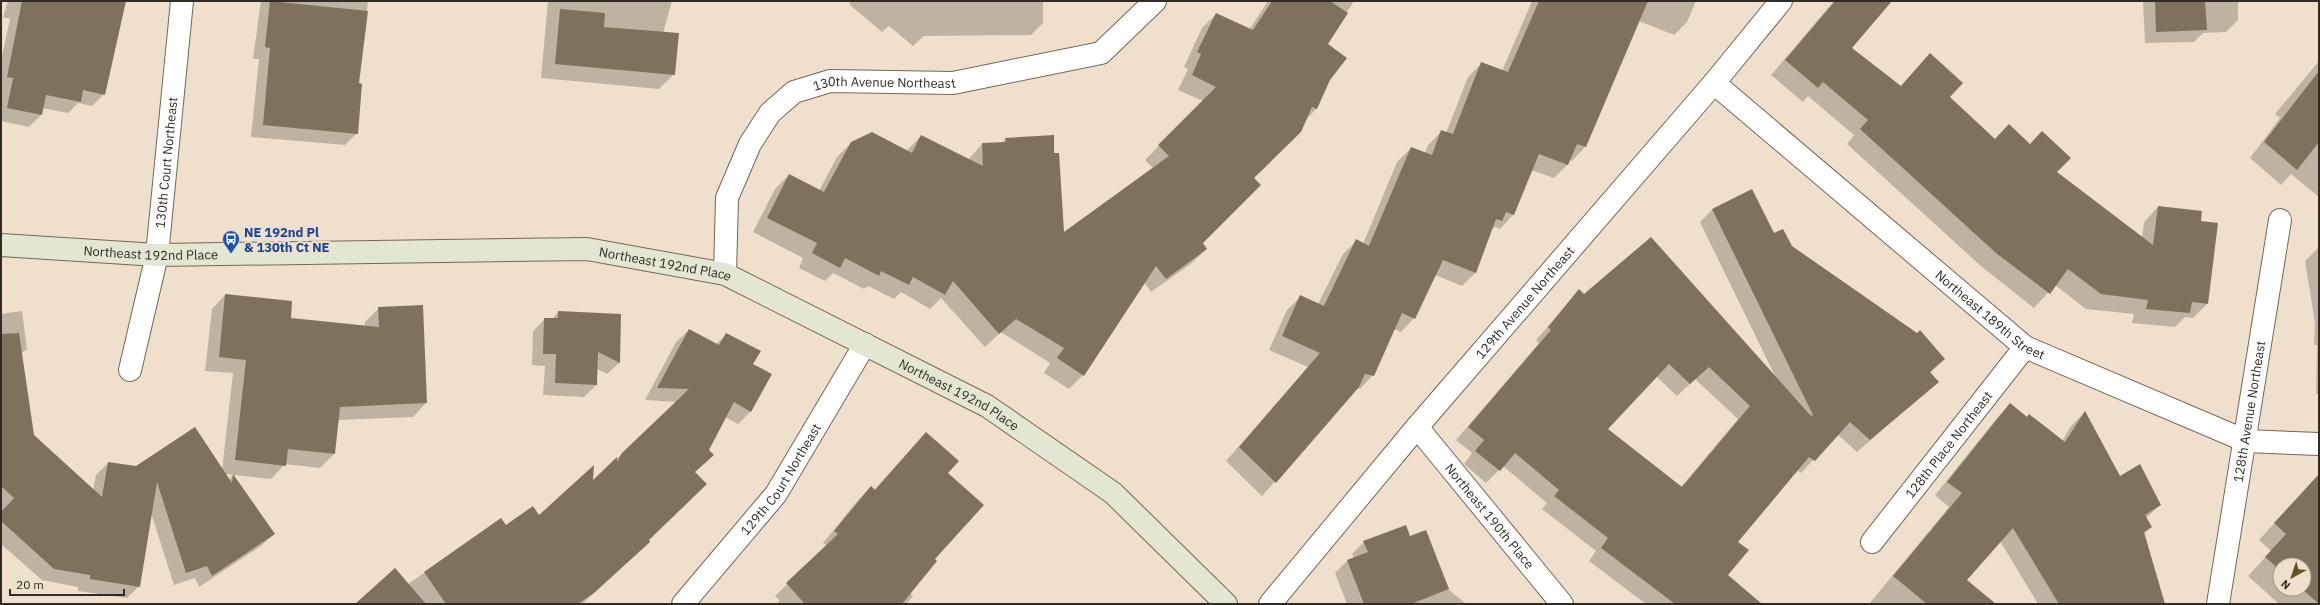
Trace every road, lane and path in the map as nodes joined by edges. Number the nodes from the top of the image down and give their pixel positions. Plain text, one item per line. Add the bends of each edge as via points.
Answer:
1 (182, 1) edge
2 (1156, 1) edge
3 (1781, 1) edge
4 (1714, 83) junction
5 (2280, 220) dead end
6 (1, 245) edge
7 (157, 256) junction
8 (725, 274) junction
9 (864, 344) junction
10 (2025, 347) junction
11 (130, 370) dead end
12 (1417, 427) junction
13 (2246, 441) junction
14 (2319, 444) edge
15 (1872, 542) dead end
16 (683, 604) edge
17 (1226, 604) edge
18 (1270, 604) edge
19 (1562, 604) edge
20 (2218, 604) edge

1 - 7 street, 130th Court Northeast
2 - 8 street, 130th Avenue Northeast via 1101,52 953,83 830,81 794,92 770,113 750,144 727,198
3 - 4 street, 129th Avenue Northeast
4 - 10 street, Northeast 189th Street
4 - 12 street, 129th Avenue Northeast
5 - 13 street, 128th Avenue Northeast
6 - 7 main road, Northeast 192nd Place
7 - 8 main road, Northeast 192nd Place via 587,249
7 - 11 street, 130th Court Northeast
8 - 9 main road, Northeast 192nd Place
9 - 16 street, 129th Court Northeast via 776,494
9 - 17 main road, Northeast 192nd Place via 987,406 1113,493
10 - 13 street, Northeast 189th Street
10 - 15 street, 128th Place Northeast
12 - 18 street, 129th Avenue Northeast
12 - 19 street, Northeast 190th Place
13 - 14 street, Northeast 189th Street
13 - 20 street, 128th Avenue Northeast

